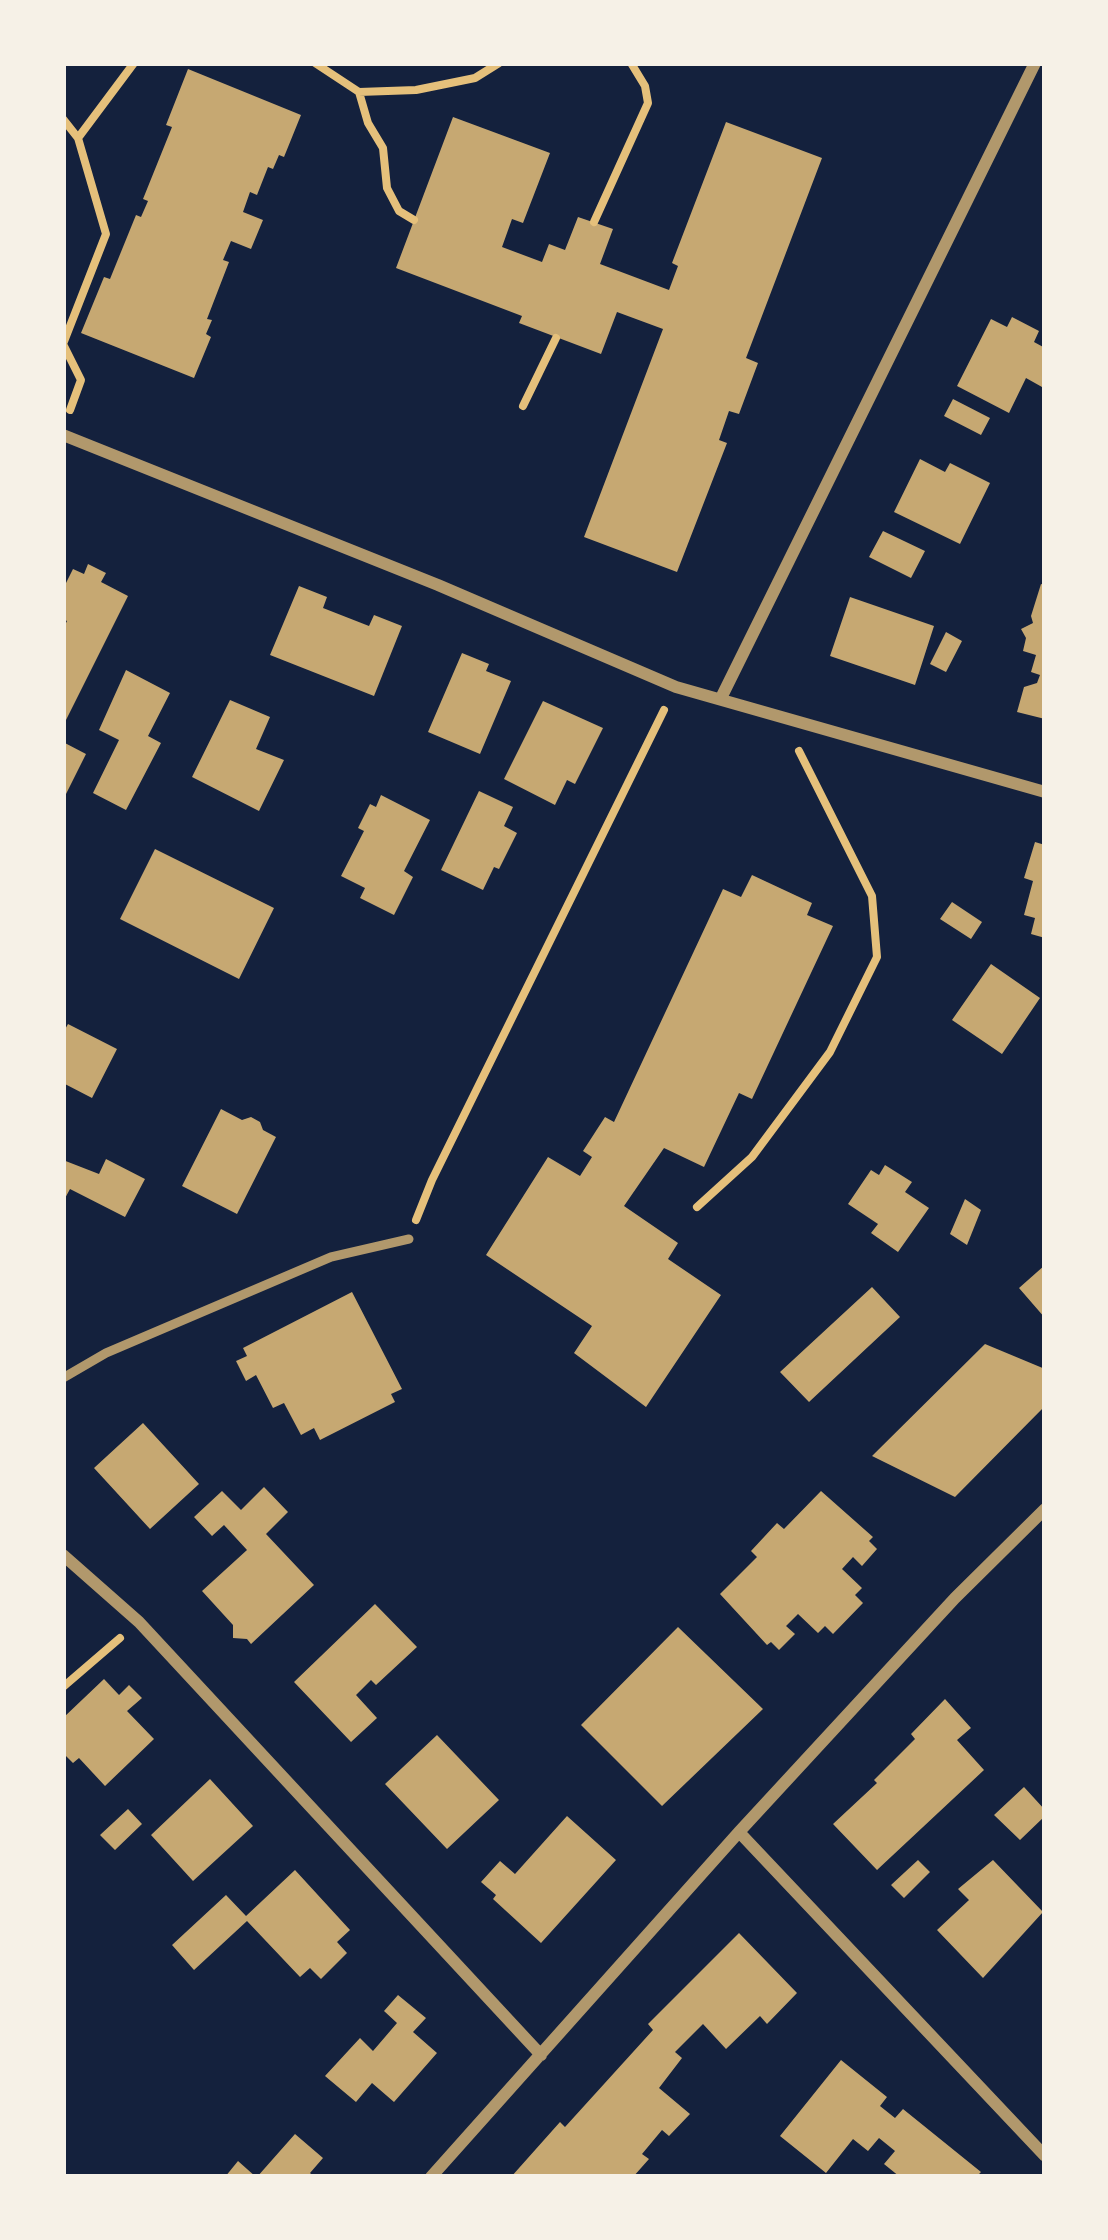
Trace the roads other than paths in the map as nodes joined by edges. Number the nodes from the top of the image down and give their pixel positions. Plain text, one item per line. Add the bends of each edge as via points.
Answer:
1 (1035, 63) edge
2 (63, 431) edge
3 (721, 698) junction
4 (1045, 792) edge
5 (409, 1239) road end
6 (63, 1378) edge
7 (1045, 1509) edge
8 (63, 1555) edge
9 (739, 1832) junction
10 (541, 2055) junction
11 (1045, 2156) edge
12 (431, 2177) edge

1 - 3 street
2 - 3 street via 676,687
3 - 4 street
5 - 6 lane via 331,1257
7 - 9 street
8 - 10 street via 139,1622
9 - 10 street
9 - 11 street
10 - 12 street

